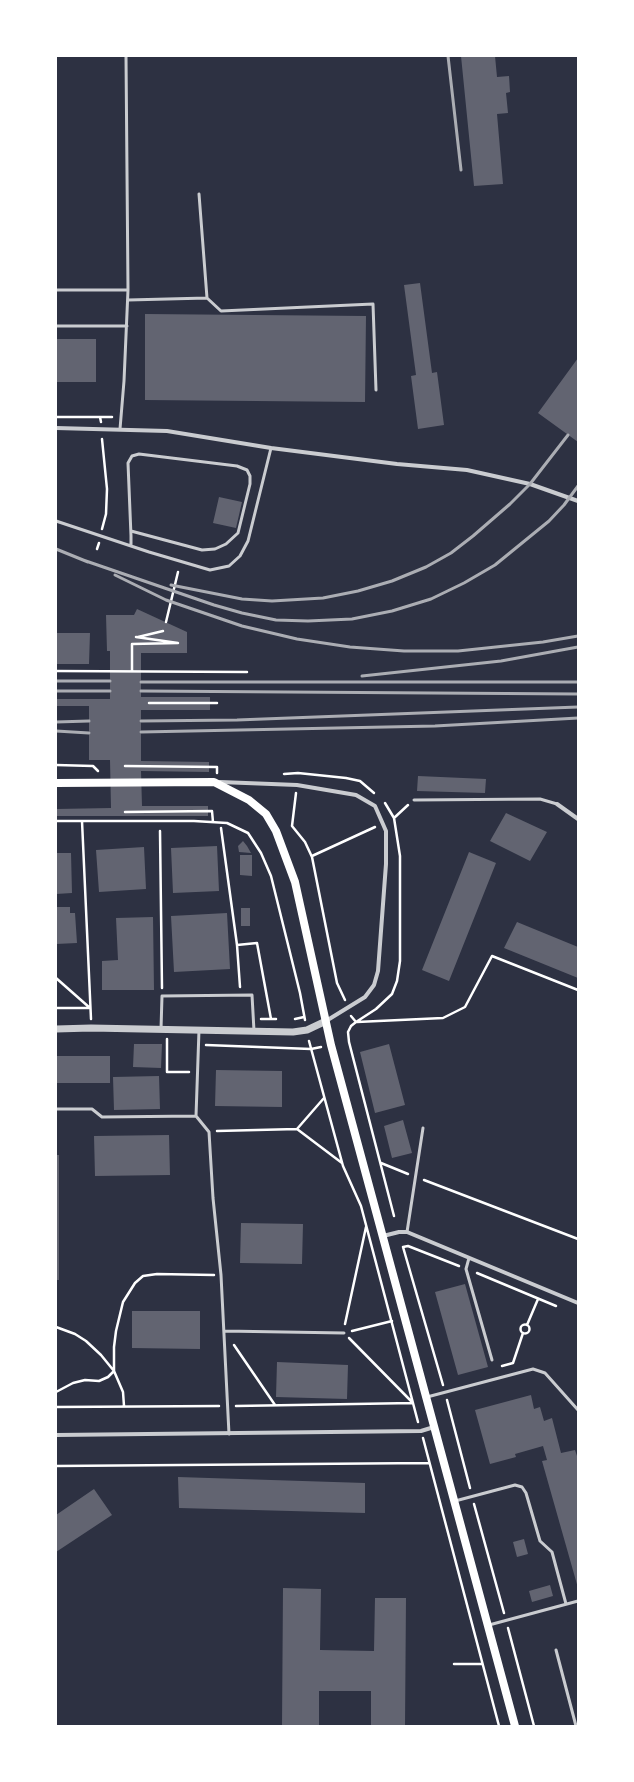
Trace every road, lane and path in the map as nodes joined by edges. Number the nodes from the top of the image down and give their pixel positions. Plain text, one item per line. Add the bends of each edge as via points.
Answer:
1 (126, 56) edge
2 (199, 194) dead end
3 (56, 290) edge
4 (128, 290) junction
5 (208, 298) junction
6 (128, 300) junction
7 (56, 326) edge
8 (127, 326) junction
9 (376, 390) dead end
10 (100, 416) junction
11 (56, 417) edge
12 (121, 417) junction
13 (56, 428) edge
14 (101, 429) junction
15 (120, 429) junction
16 (271, 448) junction
17 (578, 501) edge
18 (56, 521) edge
19 (131, 531) junction
20 (101, 536) junction
21 (131, 545) junction
22 (97, 549) dead end
23 (178, 572) dead end
24 (166, 622) dead end
25 (163, 632) dead end
26 (56, 671) edge
27 (132, 671) junction
28 (247, 672) dead end
29 (149, 703) dead end
30 (217, 703) dead end
31 (56, 766) edge
32 (125, 766) dead end
33 (99, 772) dead end
34 (298, 773) dead end
35 (217, 774) dead end
36 (214, 782) junction
37 (56, 783) edge
38 (79, 784) junction
39 (296, 786) junction
40 (56, 788) edge
41 (414, 800) joint
42 (557, 804) joint
43 (125, 812) dead end
44 (578, 819) edge
45 (82, 821) junction
46 (56, 822) edge
47 (213, 822) junction
48 (382, 824) junction
49 (222, 828) dead end
50 (160, 831) dead end
51 (312, 856) junction
52 (237, 945) junction
53 (56, 978) edge
54 (337, 983) dead end
55 (578, 990) edge
56 (162, 996) junction
57 (241, 996) junction
58 (56, 1008) edge
59 (90, 1008) junction
60 (271, 1019) dead end
61 (326, 1021) junction
62 (356, 1022) dead end
63 (91, 1028) junction
64 (56, 1029) edge
65 (164, 1029) junction
66 (198, 1030) junction
67 (307, 1030) junction
68 (254, 1031) junction
69 (160, 1041) dead end
70 (167, 1041) junction
71 (173, 1041) dead end
72 (349, 1042) dead end
73 (198, 1045) junction
74 (312, 1049) junction
75 (191, 1065) dead end
76 (325, 1098) junction
77 (56, 1109) edge
78 (196, 1116) junction
79 (297, 1128) junction
80 (423, 1128) dead end
81 (209, 1132) junction
82 (380, 1163) junction
83 (343, 1164) junction
84 (415, 1176) junction
85 (394, 1216) dead end
86 (366, 1226) junction
87 (407, 1232) junction
88 (383, 1236) junction
89 (578, 1239) edge
90 (469, 1258) junction
91 (466, 1269) junction
92 (222, 1275) junction
93 (538, 1299) junction
94 (578, 1303) edge
95 (558, 1306) dead end
96 (392, 1321) junction
97 (527, 1325) junction
98 (56, 1327) edge
99 (224, 1331) junction
100 (344, 1332) junction
101 (523, 1333) junction
102 (492, 1360) joint
103 (114, 1371) junction
104 (56, 1392) edge
105 (445, 1392) junction
106 (427, 1397) junction
107 (413, 1404) junction
108 (276, 1405) dead end
109 (124, 1406) dead end
110 (578, 1410) edge
111 (435, 1427) junction
112 (421, 1431) junction
113 (229, 1434) junction
114 (56, 1435) edge
115 (429, 1463) junction
116 (56, 1466) edge
117 (472, 1496) junction
118 (455, 1501) junction
119 (578, 1601) edge
120 (566, 1604) junction
121 (506, 1621) junction
122 (488, 1626) junction
123 (556, 1650) dead end
124 (454, 1664) dead end
125 (482, 1664) junction
126 (499, 1726) edge
127 (515, 1726) edge
128 (534, 1726) edge
129 (576, 1726) edge

1 - 4 lane
2 - 5 lane
3 - 4 lane
4 - 6 lane
5 - 6 lane
5 - 9 lane via 221,310 373,304
6 - 8 lane
7 - 8 lane
8 - 12 lane
10 - 11 path
10 - 12 path
10 - 14 path
12 - 15 lane
13 - 14 street
14 - 15 street
14 - 20 path via 107,489 106,514
15 - 16 street via 167,431
16 - 17 street via 467,470 530,484
16 - 21 lane via 248,541 240,556 229,566 210,570
18 - 20 lane
19 - 19 lane via 202,550 215,549 226,544 238,533 250,476 246,470 236,466 139,454 132,456 128,463
19 - 21 lane
20 - 21 lane
20 - 22 path
23 - 24 path
25 - 27 path via 136,637 178,642 132,644
26 - 27 path
27 - 28 path
29 - 30 path
31 - 33 path via 93,766
32 - 35 path via 217,767
34 - 39 path
36 - 38 main road
36 - 39 street
36 - 61 main road via 249,800 266,814 284,846 295,882
37 - 38 main road
38 - 40 main road
39 - 48 street via 356,795 375,806
39 - 51 path via 292,826
41 - 42 lane via 540,799
41 - 48 path via 394,818
42 - 44 street
43 - 47 path via 212,811
45 - 46 path
45 - 47 path
45 - 59 path
47 - 67 path via 227,823 248,833 262,853 271,876
48 - 51 path
48 - 61 street via 386,831 386,864 378,971 374,985 365,997
49 - 52 path
50 - 56 path
51 - 54 path
52 - 57 path
52 - 60 path via 257,944
53 - 59 path
55 - 62 path via 492,956 465,1007 443,1018
56 - 57 lane
56 - 65 lane
57 - 68 lane via 252,995
58 - 59 path
59 - 63 path
61 - 67 street
61 - 88 main road
63 - 64 street
63 - 65 street
65 - 66 street
65 - 70 path
66 - 68 street
66 - 73 lane
67 - 68 street
67 - 74 path
69 - 70 path
70 - 71 path
70 - 75 path via 167,1072 191,1072
72 - 82 path
73 - 74 path
73 - 78 lane
74 - 76 path
76 - 79 path
76 - 83 path
77 - 78 lane via 92,1109 102,1117
78 - 81 lane
79 - 81 path
79 - 83 path
80 - 84 lane
81 - 92 lane
82 - 84 path
82 - 85 path
83 - 86 path via 361,1206
84 - 87 lane
84 - 89 path
86 - 96 path
86 - 100 path
87 - 88 street
87 - 90 street
88 - 106 main road
90 - 91 lane
90 - 94 street
91 - 93 path
91 - 102 lane
91 - 105 path via 408,1246 403,1247
92 - 99 lane
92 - 103 path via 142,1276 123,1302 116,1331
93 - 95 path
93 - 97 path
96 - 100 path
96 - 107 path
97 - 101 path via 521,1327
97 - 101 path via 530,1330 526,1334
98 - 103 path via 86,1341 102,1355
99 - 100 lane
99 - 108 path
99 - 113 lane
100 - 107 path
101 - 102 path via 513,1363 494,1369
103 - 104 path via 99,1381 85,1380 73,1383
103 - 109 path via 123,1392
105 - 106 lane
105 - 110 lane via 533,1369 545,1373
105 - 117 path
106 - 111 main road
107 - 112 path
111 - 112 street
111 - 118 main road
112 - 113 street
112 - 115 path
113 - 114 street
115 - 116 path
115 - 125 path
117 - 118 lane
117 - 120 lane via 515,1485 522,1487 540,1541 552,1552
117 - 121 path
118 - 122 main road
119 - 120 lane
120 - 121 lane
121 - 122 lane
121 - 128 path
122 - 127 main road
123 - 129 lane
124 - 125 path
125 - 126 path

